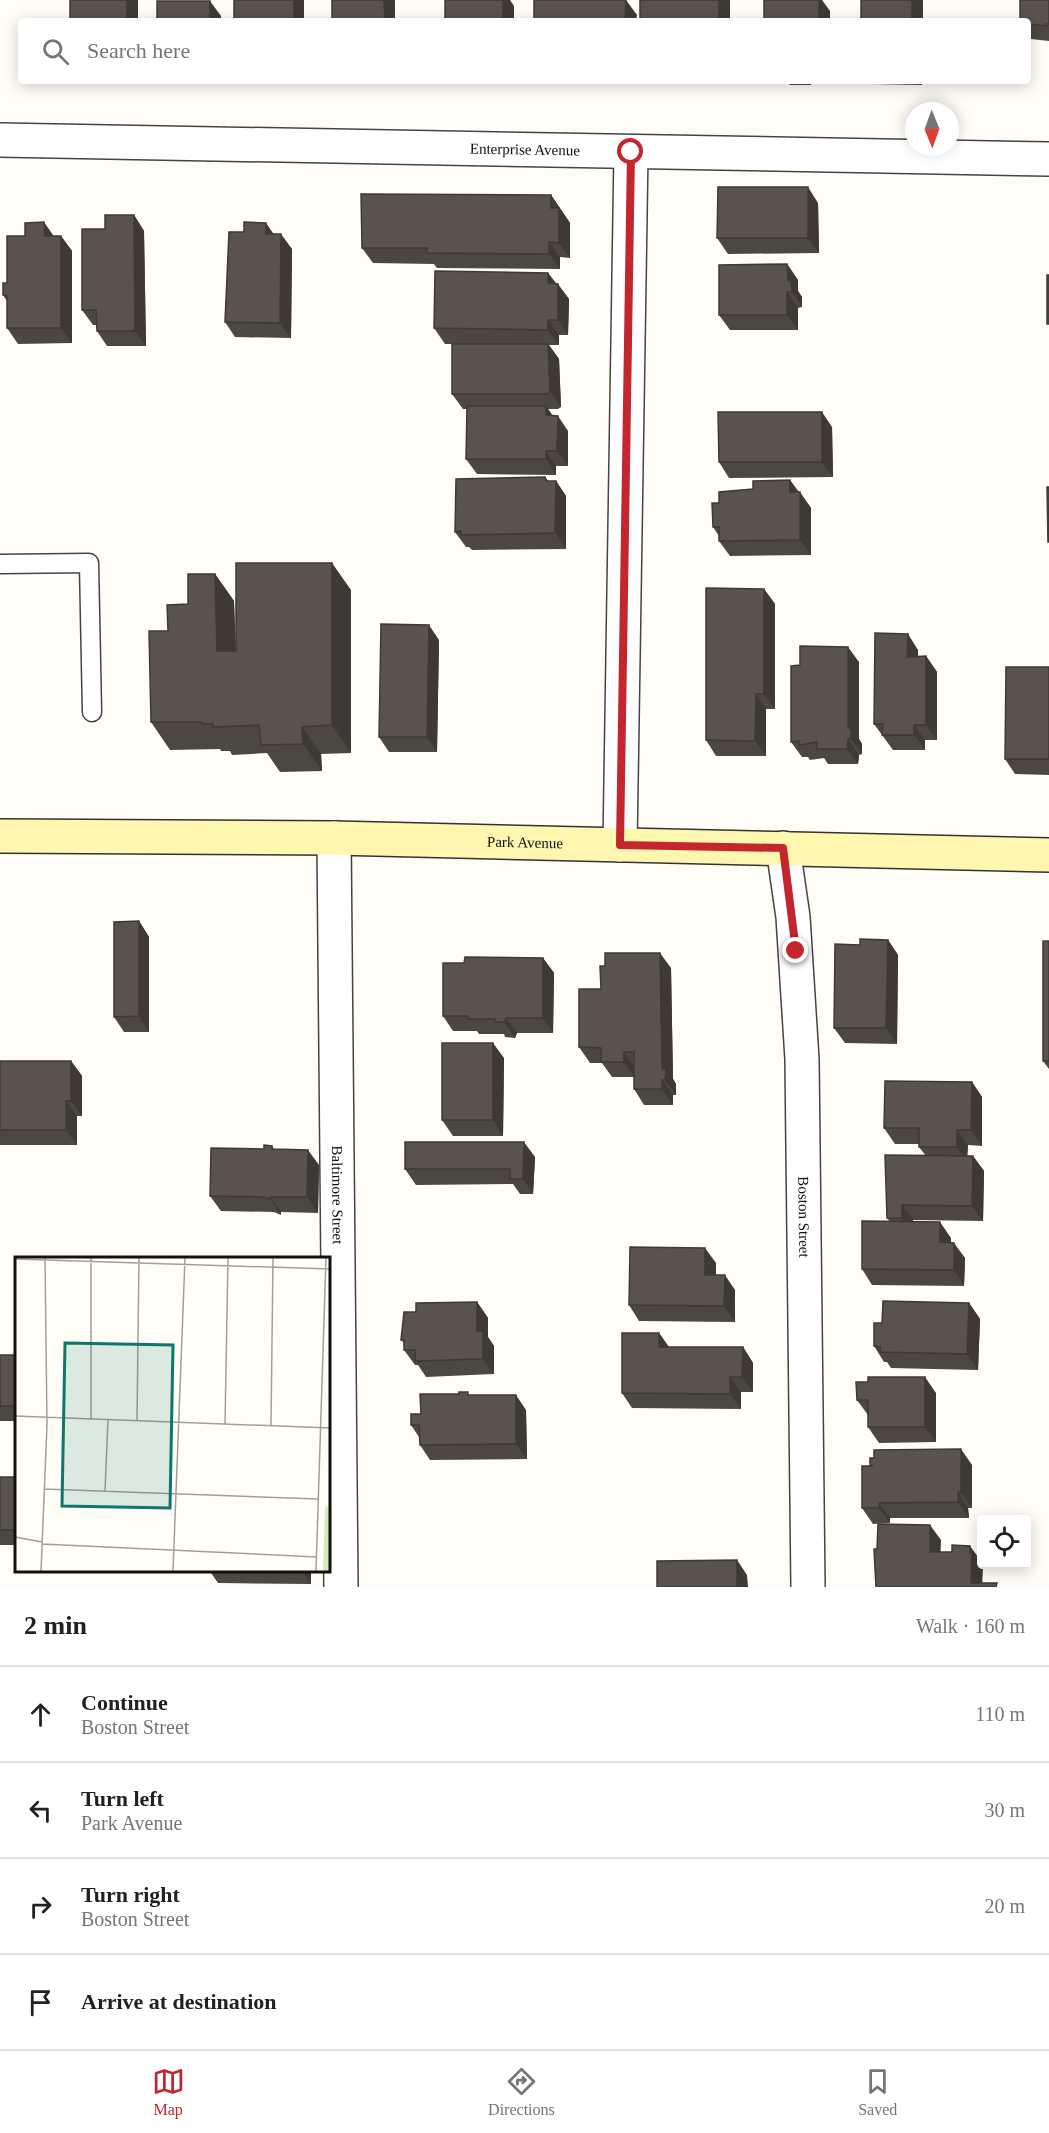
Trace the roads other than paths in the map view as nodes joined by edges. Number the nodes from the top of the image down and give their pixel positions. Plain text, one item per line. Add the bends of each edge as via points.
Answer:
1 (0, 140) edge
2 (631, 152) junction
3 (1049, 159) edge
4 (0, 564) edge
5 (92, 712) dead end
6 (0, 836) edge
7 (334, 838) junction
8 (620, 845) junction
9 (783, 848) junction
10 (1049, 855) edge
11 (341, 1587) edge
12 (808, 1587) edge

1 - 2 street, Enterprise Avenue
2 - 3 street, Enterprise Avenue
2 - 8 street
4 - 5 lane via 89,563
6 - 7 main road, Park Avenue
7 - 8 main road, Park Avenue
7 - 11 street, Baltimore Street
8 - 9 main road, Park Avenue
9 - 10 main road, Park Avenue
9 - 12 street, Boston Street via 794,917 801,1059

